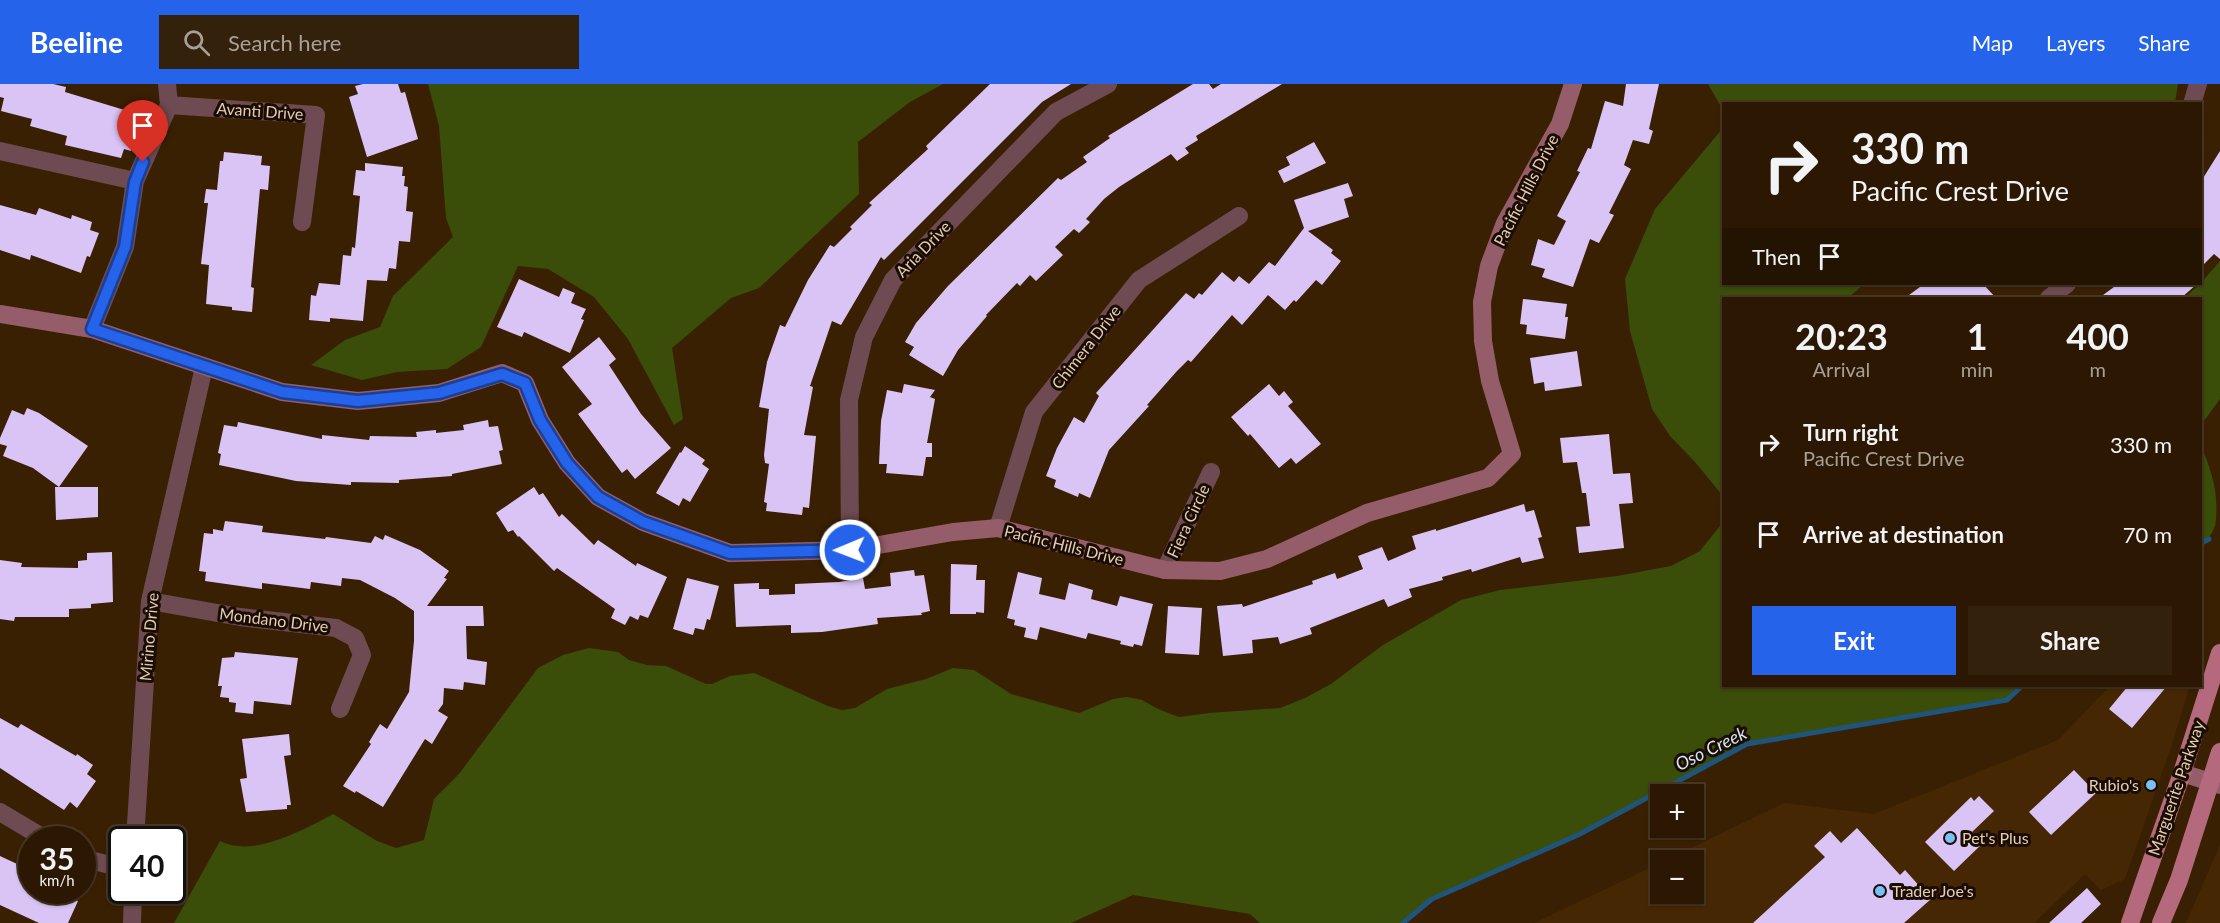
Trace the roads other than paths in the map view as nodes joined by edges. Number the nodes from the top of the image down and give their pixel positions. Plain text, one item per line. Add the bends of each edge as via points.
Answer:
1 (167, 84) edge
2 (1108, 84) edge
3 (1573, 84) edge
4 (2198, 84) edge
5 (2193, 102) edge
6 (169, 105) junction
7 (0, 151) edge
8 (135, 182) junction
9 (1239, 216) dead end
10 (302, 222) dead end
11 (2066, 285) edge
12 (2050, 297) edge
13 (0, 314) edge
14 (92, 329) junction
15 (204, 367) junction
16 (1211, 472) dead end
17 (998, 528) junction
18 (850, 550) junction
19 (1165, 570) junction
20 (150, 601) junction
21 (2220, 653) edge
22 (340, 709) dead end
23 (2220, 752) edge
24 (2182, 773) junction
25 (2215, 784) edge
26 (0, 812) edge
27 (24, 826) edge
28 (136, 826) edge
29 (133, 904) edge
30 (132, 923) edge
31 (2130, 923) edge
32 (2161, 923) edge

1 - 6 street
2 - 18 street, Aria Drive via 1056,112 893,280 864,337 849,400
3 - 19 street, Pacific Hills Drive via 1560,124 1505,223 1489,266 1482,302 1490,381 1512,454 1488,478 1367,513 1267,559 1220,571
4 - 5 street
6 - 8 street
6 - 10 street, Avanti Drive via 316,115
7 - 8 street
8 - 14 street via 125,247
9 - 17 street, Chimera Drive via 1139,280 1034,412
11 - 12 street
13 - 14 street, Pacific Hills Drive
14 - 15 street, Pacific Hills Drive
15 - 18 street, Pacific Hills Drive via 282,392 358,401 439,393 502,374 525,383 540,420 567,463 598,497 643,522 730,553
15 - 20 street, Mirino Drive
16 - 19 street, Fiera Circle
17 - 18 street, Pacific Hills Drive
17 - 19 street, Pacific Hills Drive
20 - 22 street, Mondano Drive via 336,628 355,638 362,655
20 - 28 street, Mirino Drive
21 - 24 main road, Marguerite Parkway
23 - 25 main road, Marguerite Parkway
24 - 25 street
24 - 31 main road, Marguerite Parkway
25 - 32 main road, Marguerite Parkway
26 - 27 street
29 - 30 street

